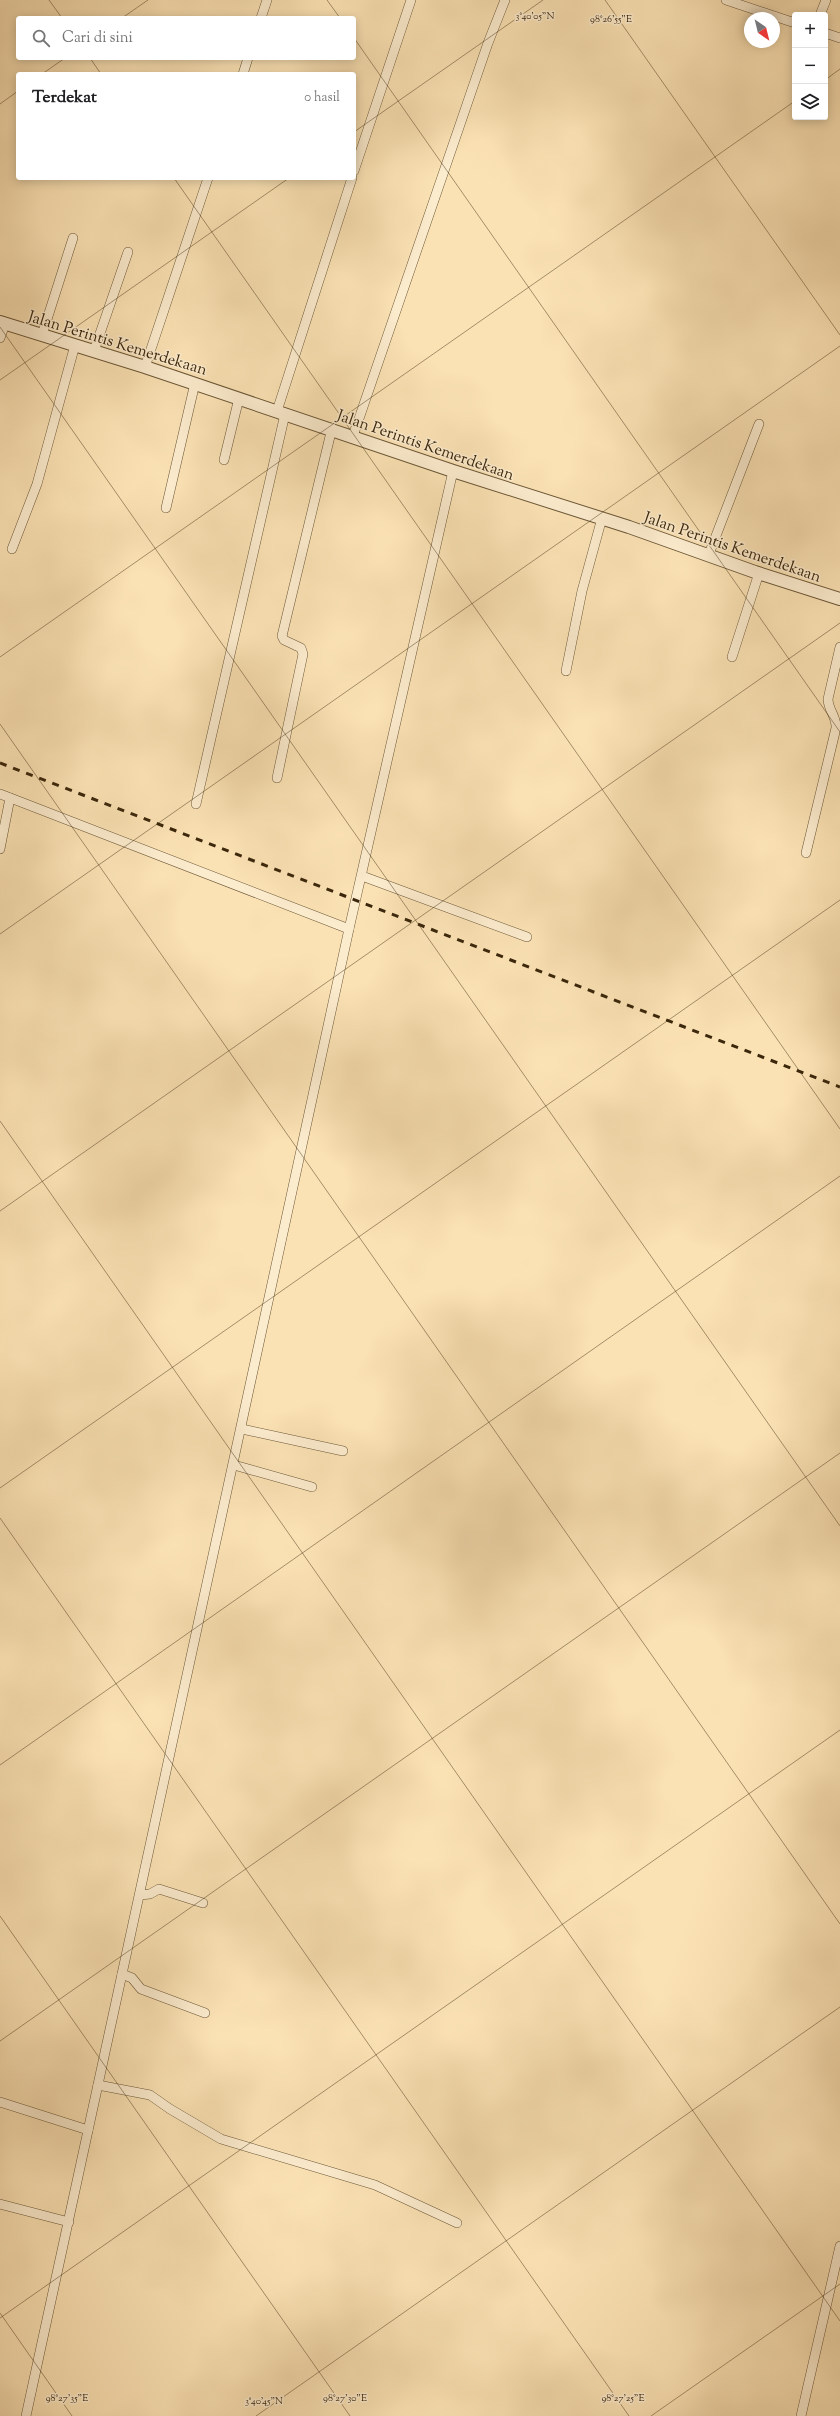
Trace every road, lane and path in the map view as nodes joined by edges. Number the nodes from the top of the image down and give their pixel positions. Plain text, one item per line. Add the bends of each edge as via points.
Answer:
1 (267, 0) edge
2 (411, 0) edge
3 (505, 0) edge
4 (726, 0) edge
5 (826, 0) edge
6 (821, 12) edge
7 (262, 16) edge
8 (792, 22) edge
9 (828, 34) edge
10 (840, 38) edge
11 (247, 60) edge
12 (244, 72) edge
13 (356, 165) edge
14 (207, 180) edge
15 (351, 180) edge
16 (73, 238) dead end
17 (128, 252) dead end
18 (3, 323) edge
19 (42, 335) junction
20 (0, 338) edge
21 (75, 345) junction
22 (94, 351) junction
23 (145, 367) junction
24 (195, 383) junction
25 (238, 398) junction
26 (281, 413) junction
27 (759, 424) dead end
28 (332, 428) junction
29 (354, 436) junction
30 (224, 460) dead end
31 (453, 471) junction
32 (166, 508) dead end
33 (602, 518) junction
34 (12, 548) dead end
35 (709, 554) junction
36 (759, 573) junction
37 (840, 599) edge
38 (840, 647) edge
39 (732, 657) dead end
40 (566, 671) dead end
41 (277, 778) dead end
42 (0, 794) edge
43 (10, 798) junction
44 (196, 804) dead end
45 (0, 849) edge
46 (806, 853) dead end
47 (362, 876) junction
48 (349, 929) junction
49 (527, 937) dead end
50 (242, 1429) junction
51 (343, 1451) dead end
52 (234, 1465) junction
53 (312, 1487) dead end
54 (140, 1895) junction
55 (203, 1903) dead end
56 (122, 1974) junction
57 (204, 2013) dead end
58 (98, 2085) junction
59 (0, 2102) edge
60 (88, 2130) junction
61 (0, 2204) edge
62 (69, 2222) junction
63 (457, 2223) dead end
64 (840, 2246) edge
65 (26, 2416) edge
66 (801, 2416) edge

1 - 7 street
2 - 13 street
3 - 29 street
4 - 8 street
5 - 6 street
9 - 10 street
11 - 12 street
14 - 23 street
15 - 26 street
16 - 19 street
17 - 22 street
18 - 19 street, Jalan Perintis Kemerdekaan
18 - 20 street
19 - 21 street, Jalan Perintis Kemerdekaan
21 - 22 street, Jalan Perintis Kemerdekaan
21 - 34 street via 37,484
22 - 23 street, Jalan Perintis Kemerdekaan
23 - 24 street, Jalan Perintis Kemerdekaan
24 - 25 street, Jalan Perintis Kemerdekaan
24 - 32 street
25 - 26 street, Jalan Perintis Kemerdekaan
25 - 30 street
26 - 28 street, Jalan Perintis Kemerdekaan
26 - 44 street
27 - 35 street
28 - 29 street, Jalan Perintis Kemerdekaan
28 - 41 street via 282,636 284,640 301,648 302,654
29 - 31 street, Jalan Perintis Kemerdekaan
31 - 33 street, Jalan Perintis Kemerdekaan
31 - 47 street
33 - 35 street, Jalan Perintis Kemerdekaan
33 - 40 street via 582,591
35 - 36 street, Jalan Perintis Kemerdekaan
36 - 37 street, Jalan Perintis Kemerdekaan
36 - 39 street
38 - 46 street via 828,699 836,728
42 - 43 street
43 - 45 street
43 - 48 street
47 - 48 street
47 - 49 street
48 - 50 street
50 - 51 street
50 - 52 street
52 - 53 street
52 - 54 street
54 - 55 street via 150,1894 159,1889
54 - 56 street
56 - 57 street via 132,1978 141,1989
56 - 58 street
58 - 60 street
58 - 63 street via 150,2095 170,2110 221,2139 375,2185
59 - 60 street
60 - 62 street
61 - 62 street
62 - 65 street
64 - 66 street

